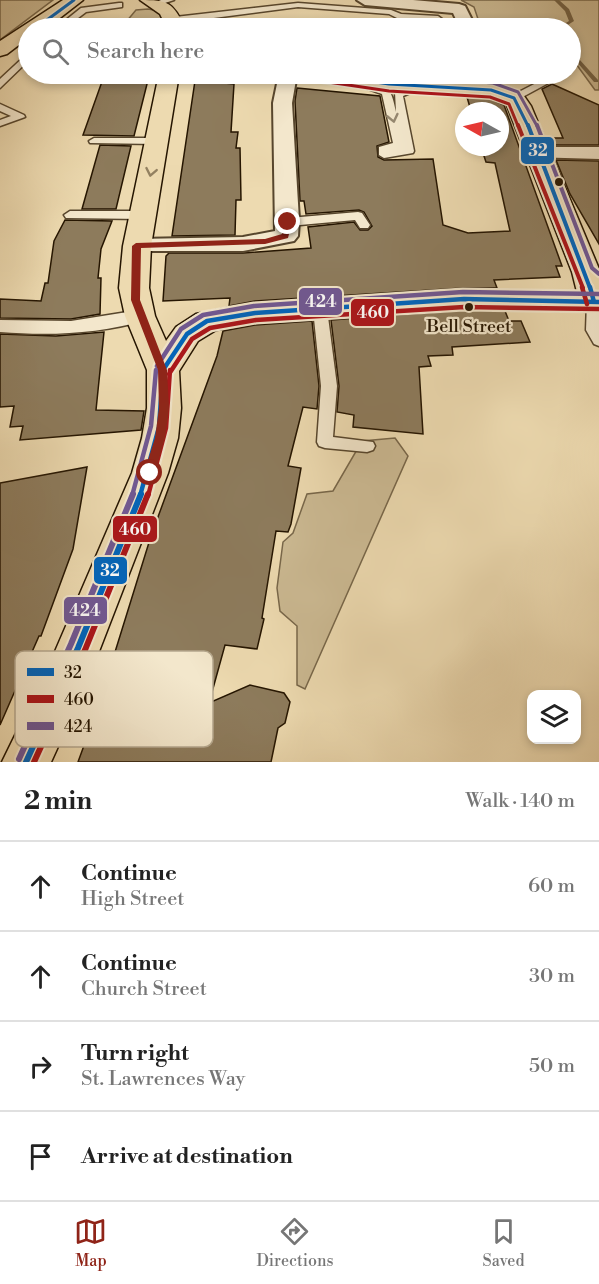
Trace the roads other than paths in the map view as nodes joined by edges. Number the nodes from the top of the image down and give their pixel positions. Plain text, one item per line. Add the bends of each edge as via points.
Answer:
1 (65, 0) edge
2 (74, 0) edge
3 (365, 0) edge
4 (370, 0) edge
5 (158, 1) edge
6 (119, 5) dead end
7 (399, 16) joint
8 (43, 18) edge
9 (50, 18) edge
10 (73, 18) edge
11 (172, 18) edge
12 (215, 18) edge
13 (418, 18) edge
14 (463, 18) edge
15 (18, 38) edge
16 (18, 40) edge
17 (0, 52) edge
18 (18, 67) edge
19 (167, 84) edge
20 (286, 84) edge
21 (365, 84) edge
22 (431, 84) edge
23 (482, 84) edge
24 (541, 84) edge
25 (0, 86) edge
26 (514, 98) junction
27 (0, 106) edge
28 (0, 123) edge
29 (94, 141) dead end
30 (157, 141) junction
31 (538, 153) junction
32 (599, 153) edge
33 (70, 215) dead end
34 (142, 215) junction
35 (364, 225) dead end
36 (287, 229) junction
37 (136, 246) junction
38 (594, 290) edge
39 (320, 309) junction
40 (140, 316) junction
41 (0, 326) edge
42 (599, 341) edge
43 (163, 370) junction
44 (367, 446) dead end
45 (77, 651) edge
46 (33, 747) edge
47 (26, 762) edge

1 - 8 main road
2 - 9 main road
3 - 4 street
4 - 14 street via 459,9
5 - 11 main road
6 - 10 lane via 84,10
7 - 12 lane via 391,12 298,5
7 - 13 lane
15 - 17 main road
16 - 17 main road
18 - 25 lane
19 - 30 main road
20 - 36 street
21 -> 22 lane via 387,93 399,145 383,149 384,155 409,151 398,94
23 - 26 main road
24 - 26 lane
26 - 31 main road
27 - 28 lane via 20,117
29 - 30 lane
30 -> 34 main road
31 - 32 street
31 - 38 main road
33 - 34 lane
34 - 37 main road
35 - 36 lane via 358,216
36 - 37 street via 243,244
37 - 40 main road via 134,288
38 - 39 main road
38 - 42 lane via 593,330
39 - 43 main road via 207,321 186,334
39 - 44 lane via 329,386 325,442
40 - 41 street via 86,327
40 - 43 main road
43 - 45 main road via 164,408 150,473
46 - 47 main road

